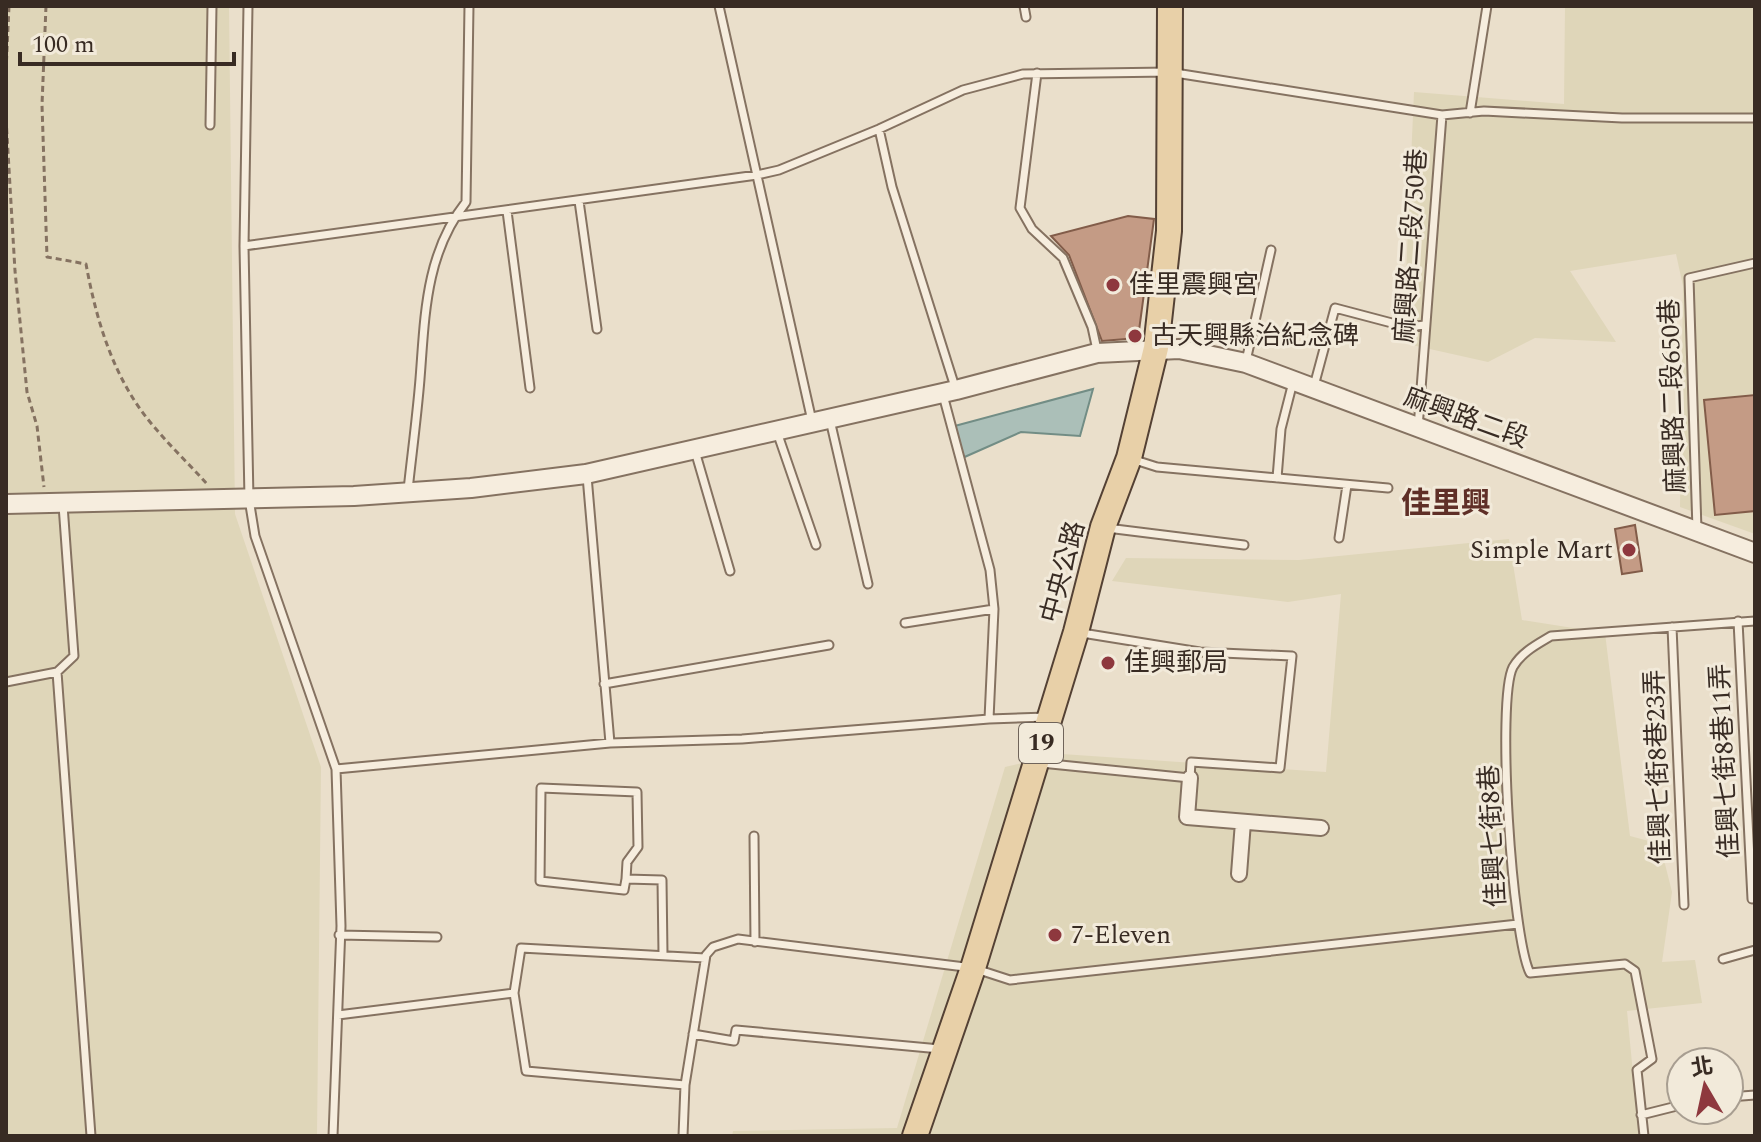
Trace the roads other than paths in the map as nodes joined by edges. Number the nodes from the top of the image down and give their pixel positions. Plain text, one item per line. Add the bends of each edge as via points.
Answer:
1 (212, 6) edge
2 (248, 6) edge
3 (469, 6) edge
4 (719, 6) edge
5 (1024, 6) edge
6 (1170, 6) edge
7 (1487, 6) edge
8 (1026, 17) dead end
9 (1169, 72) junction
10 (1037, 73) junction
11 (1470, 113) junction
12 (1442, 115) junction
13 (1755, 118) edge
14 (210, 125) dead end
15 (879, 129) junction
16 (757, 175) junction
17 (579, 201) junction
18 (507, 211) junction
19 (453, 219) junction
20 (244, 246) junction
21 (1271, 250) dead end
22 (1755, 263) edge
23 (1425, 325) junction
24 (597, 329) dead end
25 (1156, 348) junction
26 (1097, 353) junction
27 (1246, 363) junction
28 (1293, 381) junction
29 (530, 388) dead end
30 (1312, 389) junction
31 (949, 391) junction
32 (821, 419) junction
33 (1418, 428) junction
34 (776, 429) junction
35 (695, 448) junction
36 (1129, 458) junction
37 (586, 474) junction
38 (1277, 478) junction
39 (1347, 485) junction
40 (1388, 488) dead end
41 (408, 491) junction
42 (249, 499) junction
43 (54, 503) junction
44 (6, 504) edge
45 (1103, 527) junction
46 (1697, 532) junction
47 (1339, 538) dead end
48 (816, 545) dead end
49 (1244, 545) dead end
50 (1755, 553) edge
51 (730, 571) dead end
52 (868, 584) dead end
53 (994, 609) junction
54 (1738, 621) junction
55 (1755, 621) edge
56 (905, 623) dead end
57 (1672, 627) junction
58 (1076, 632) junction
59 (829, 645) dead end
60 (57, 672) junction
61 (6, 682) edge
62 (604, 684) junction
63 (1049, 717) junction
64 (989, 719) junction
65 (610, 743) junction
66 (1035, 762) junction
67 (336, 769) junction
68 (1190, 778) junction
69 (1243, 822) junction
70 (1321, 828) dead end
71 (754, 836) dead end
72 (1239, 874) dead end
73 (626, 879) junction
74 (1752, 899) dead end
75 (1684, 905) dead end
76 (1518, 924) junction
77 (339, 935) junction
78 (437, 937) dead end
79 (755, 942) junction
80 (1755, 950) edge
81 (663, 954) junction
82 (705, 958) junction
83 (1723, 959) dead end
84 (973, 968) junction
85 (514, 993) junction
86 (338, 1015) junction
87 (693, 1034) junction
88 (943, 1050) junction
89 (685, 1085) junction
90 (1665, 1109) edge
91 (1641, 1115) junction
92 (91, 1136) edge
93 (333, 1136) edge
94 (683, 1136) edge
95 (915, 1136) edge
96 (1644, 1136) edge

1 - 14 lane
2 - 20 lane
3 - 19 lane via 466,202
4 - 16 lane
5 - 8 lane
6 - 9 main road, 中央公路 / 19
7 - 11 lane
9 - 10 lane
9 - 12 lane
9 - 25 main road, 中央公路 / 19 via 1169,231
10 - 15 lane via 963,90
10 - 26 lane via 1020,208 1032,229 1063,258 1092,327
11 - 12 lane
11 - 13 lane
12 - 23 lane, 麻興路二段750巷
15 - 16 lane
15 - 31 lane
16 - 17 lane
16 - 32 lane
17 - 18 lane
17 - 24 lane
18 - 19 lane
18 - 29 lane
19 - 20 lane
19 - 41 lane via 434,260 426,300
20 - 42 lane
21 - 27 lane
22 - 46 lane, 麻興路二段650巷 via 1689,278
23 - 30 lane via 1407,327 1335,308
23 - 33 lane, 麻興路二段750巷
25 - 26 street, 麻興路二段
25 - 27 street, 麻興路二段
25 - 36 main road, 中央公路 / 19
26 - 31 street, 麻興路二段
27 - 28 street, 麻興路二段
28 - 30 street, 麻興路二段
28 - 38 lane via 1281,429
30 - 33 street, 麻興路二段
31 - 32 street, 麻興路二段
31 - 53 lane via 958,461 981,534
32 - 34 street, 麻興路二段
32 - 52 lane
33 - 46 street, 麻興路二段
34 - 35 street, 麻興路二段
34 - 48 lane
35 - 37 street, 麻興路二段
35 - 51 lane
36 - 38 lane via 1157,467
36 - 45 main road, 中央公路 / 19
37 - 41 street, 麻興路二段
37 - 62 lane
38 - 39 lane
39 - 40 lane
39 - 47 lane
41 - 42 street, 麻興路二段
42 - 43 street, 麻興路二段
42 - 67 lane via 255,536
43 - 44 street, 麻興路二段
43 - 60 lane via 74,656
45 - 49 lane
45 - 58 main road, 中央公路 / 19
46 - 50 street, 麻興路二段
53 - 56 lane
53 - 64 lane
54 - 55 lane, 佳興七街8巷
54 - 57 lane, 佳興七街8巷
54 - 74 lane, 佳興七街8巷11弄
57 - 75 lane, 佳興七街8巷23弄
57 - 76 lane, 佳興七街8巷 via 1551,636 1525,651 1514,667 1508,682 1508,797
58 - 63 main road, 中央公路 / 19
58 - 68 lane via 1200,652 1292,656 1280,768 1191,762
59 - 62 lane
60 - 61 lane
60 - 92 lane
62 - 65 lane
63 - 64 lane
63 - 66 main road, 中央公路 / 19
64 - 65 lane via 742,739
65 - 67 lane
66 - 68 lane
66 - 84 main road, 中央公路 / 19
67 - 77 lane
68 - 69 street via 1187,817
69 - 70 street
69 - 72 street
71 - 79 lane
73 - 73 lane via 627,862 638,847 637,792 541,788 540,881 624,890
73 - 81 lane via 662,880
76 - 84 lane via 1010,980
76 - 91 lane, 佳興七街8巷 via 1530,973 1625,964 1635,971 1652,1059 1637,1070
77 - 78 lane
77 - 86 lane
79 - 82 lane via 738,939 713,947
79 - 84 lane
80 - 83 lane
81 - 82 lane
81 - 85 lane via 521,948
82 - 87 lane
84 - 88 main road, 中央公路 / 19
85 - 86 lane
85 - 89 lane via 526,1071
86 - 93 lane
87 - 88 lane via 734,1041 736,1030
87 - 89 lane
88 - 95 main road, 中央公路 / 19
89 - 94 lane
90 - 91 lane
91 - 96 lane, 佳興七街8巷

